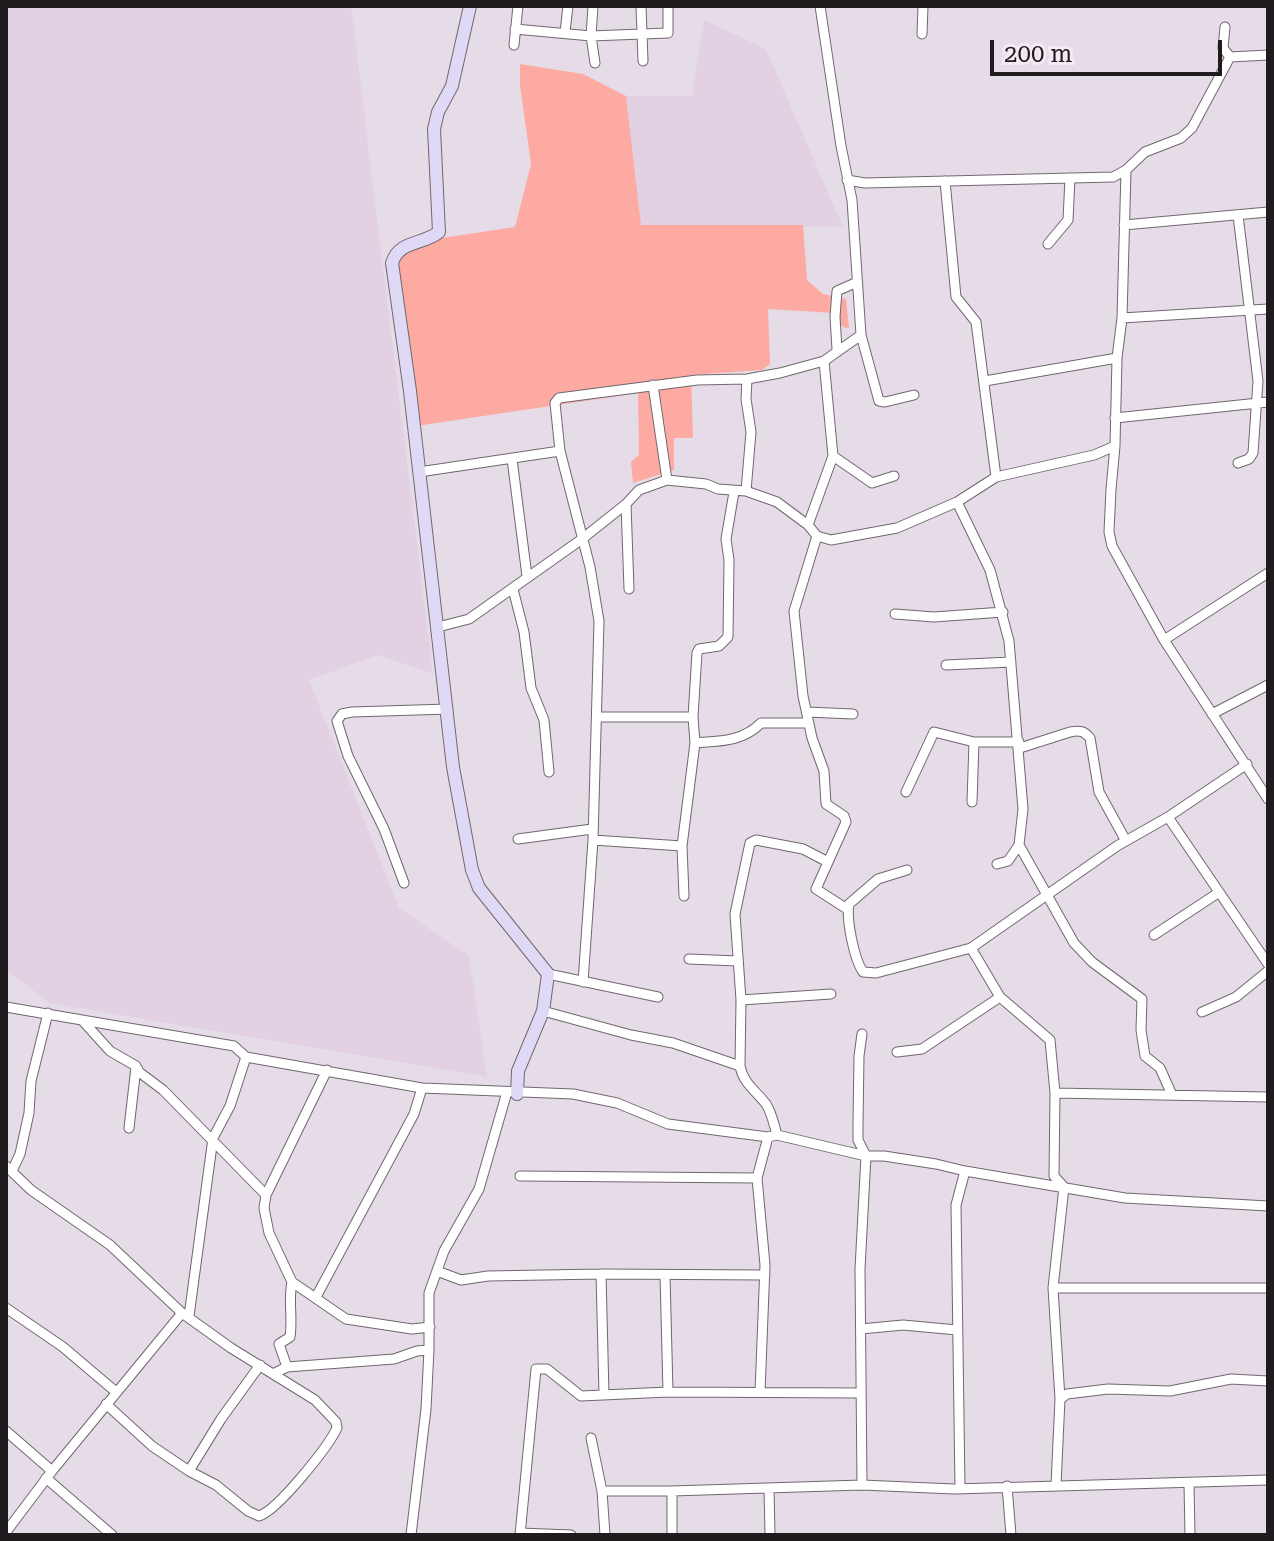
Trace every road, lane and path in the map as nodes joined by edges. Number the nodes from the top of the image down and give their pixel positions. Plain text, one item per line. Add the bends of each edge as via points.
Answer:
1 (470, 6) edge
2 (518, 6) edge
3 (568, 6) edge
4 (593, 6) edge
5 (641, 6) edge
6 (668, 6) edge
7 (820, 6) edge
8 (923, 6) edge
9 (1225, 27) dead end
10 (515, 29) junction
11 (565, 32) junction
12 (643, 32) junction
13 (922, 34) dead end
14 (591, 36) junction
15 (514, 45) dead end
16 (1268, 55) edge
17 (1230, 57) junction
18 (643, 61) dead end
19 (595, 63) dead end
20 (1268, 64) edge
21 (1126, 170) junction
22 (1070, 178) junction
23 (847, 180) junction
24 (945, 181) junction
25 (1268, 212) edge
26 (1238, 215) junction
27 (1124, 225) junction
28 (1048, 244) dead end
29 (855, 283) junction
30 (1268, 309) edge
31 (1248, 310) junction
32 (1122, 318) junction
33 (861, 335) junction
34 (837, 349) junction
35 (1117, 358) junction
36 (824, 361) junction
37 (747, 379) junction
38 (985, 381) junction
39 (653, 385) junction
40 (914, 395) dead end
41 (1263, 402) edge
42 (1115, 418) junction
43 (1115, 446) junction
44 (560, 451) junction
45 (1094, 455) junction
46 (833, 456) junction
47 (512, 459) junction
48 (1238, 463) dead end
49 (1112, 468) junction
50 (419, 472) junction
51 (894, 476) dead end
52 (996, 477) junction
53 (667, 480) junction
54 (746, 491) junction
55 (734, 492) junction
56 (957, 502) junction
57 (626, 504) junction
58 (808, 525) junction
59 (817, 536) junction
60 (582, 539) junction
61 (1268, 573) edge
62 (527, 576) junction
63 (513, 589) junction
64 (629, 589) dead end
65 (1003, 612) junction
66 (895, 614) dead end
67 (438, 627) junction
68 (1164, 640) junction
69 (1011, 662) junction
70 (946, 665) dead end
71 (1268, 685) edge
72 (448, 709) junction
73 (853, 714) dead end
74 (1212, 714) junction
75 (597, 717) junction
76 (693, 717) junction
77 (808, 717) junction
78 (974, 742) junction
79 (695, 743) junction
80 (1020, 745) junction
81 (1247, 764) junction
82 (549, 772) dead end
83 (906, 792) dead end
84 (1268, 799) edge
85 (972, 802) dead end
86 (1168, 817) junction
87 (592, 834) junction
88 (518, 839) dead end
89 (1126, 841) junction
90 (1019, 845) junction
91 (682, 846) junction
92 (828, 862) junction
93 (997, 864) dead end
94 (907, 870) dead end
95 (404, 883) dead end
96 (1218, 893) junction
97 (684, 896) dead end
98 (1046, 897) junction
99 (847, 909) junction
100 (1154, 935) dead end
101 (971, 948) junction
102 (689, 959) dead end
103 (737, 961) junction
104 (1268, 964) edge
105 (1268, 971) edge
106 (548, 974) junction
107 (583, 982) junction
108 (831, 994) dead end
109 (658, 997) dead end
110 (1000, 997) junction
111 (741, 1000) junction
112 (6, 1007) edge
113 (543, 1011) junction
114 (1202, 1012) dead end
115 (48, 1013) junction
116 (82, 1020) junction
117 (862, 1034) dead end
118 (897, 1052) dead end
119 (246, 1057) junction
120 (136, 1066) junction
121 (740, 1066) junction
122 (327, 1070) junction
123 (422, 1088) junction
124 (512, 1093) junction
125 (1055, 1093) junction
126 (1172, 1095) junction
127 (1268, 1097) edge
128 (129, 1128) dead end
129 (773, 1136) junction
130 (213, 1138) junction
131 (20, 1154) junction
132 (866, 1156) junction
133 (6, 1158) edge
134 (9, 1169) edge
135 (965, 1171) junction
136 (520, 1176) dead end
137 (757, 1178) junction
138 (1064, 1187) junction
139 (266, 1195) junction
140 (1268, 1206) edge
141 (437, 1271) junction
142 (601, 1274) junction
143 (665, 1275) junction
144 (765, 1275) junction
145 (292, 1282) junction
146 (1053, 1288) junction
147 (1268, 1288) edge
148 (316, 1297) junction
149 (6, 1308) edge
150 (185, 1314) junction
151 (430, 1327) junction
152 (861, 1329) junction
153 (957, 1330) junction
154 (429, 1350) junction
155 (260, 1365) junction
156 (287, 1367) junction
157 (273, 1374) junction
158 (1268, 1381) edge
159 (116, 1392) junction
160 (668, 1392) junction
161 (760, 1392) junction
162 (861, 1393) junction
163 (604, 1395) junction
164 (1060, 1399) junction
165 (106, 1404) junction
166 (6, 1431) edge
167 (591, 1438) dead end
168 (189, 1471) junction
169 (49, 1474) junction
170 (1268, 1480) edge
171 (1189, 1484) junction
172 (862, 1485) junction
173 (1056, 1485) junction
174 (1007, 1486) junction
175 (960, 1488) junction
176 (769, 1489) junction
177 (602, 1491) junction
178 (672, 1491) junction
179 (6, 1532) edge
180 (520, 1534) edge
181 (112, 1535) edge
182 (411, 1535) edge
183 (571, 1535) edge
184 (605, 1535) edge
185 (672, 1535) edge
186 (770, 1535) edge
187 (1011, 1535) edge
188 (1190, 1535) edge

1 - 50 street via 452,86 434,129 439,232 401,247 392,263
2 - 10 street
3 - 11 street
4 - 14 street
5 - 12 street
6 - 12 street via 668,33
7 - 23 street
8 - 13 street
9 - 17 street via 1223,48
10 - 11 street
10 - 15 street
11 - 14 street
12 - 14 street
12 - 18 street
14 - 19 street
16 - 17 street
16 - 20 street
17 - 21 street via 1192,128 1145,152
21 - 22 street via 1113,177
21 - 27 street
22 - 24 street
22 - 28 street via 1068,220
23 - 24 street
23 - 29 street
24 - 38 street via 956,297 976,322
25 - 26 street
26 - 27 street
26 - 31 street
27 - 32 street
29 - 33 street
29 - 34 street via 837,291
30 - 31 street
31 - 32 street
31 - 41 street
32 - 35 street
33 - 34 street
33 - 40 street via 879,401
34 - 36 street
35 - 38 street
35 - 42 street
36 - 37 street
36 - 46 street
37 - 39 street
37 - 54 street via 751,432
38 - 52 street
39 - 44 street via 559,398 555,403
39 - 53 street
41 - 42 street
41 - 48 street via 1253,453
42 - 43 street
43 - 45 street
43 - 49 street
44 - 47 street
44 - 60 street
45 - 49 street
45 - 52 street
46 - 51 street via 872,483
46 - 58 street
47 - 50 street
47 - 62 street
49 - 68 street via 1112,546
50 - 67 street
52 - 56 street
53 - 55 street
53 - 57 street via 639,490
54 - 55 street
54 - 58 street via 777,502
55 - 76 street via 726,539 728,637 697,653
56 - 59 street via 897,528 831,540
56 - 65 street via 990,570
57 - 60 street
57 - 64 street
58 - 59 street
59 - 77 street via 794,611
60 - 62 street
60 - 75 street via 599,621
61 - 68 street
62 - 63 street
63 - 67 street via 469,619
63 - 82 street via 531,688 544,720
65 - 66 street
65 - 69 street
67 - 72 street
68 - 74 street
69 - 70 street
69 - 80 street
71 - 74 street
72 - 95 street via 352,712 337,721
72 - 106 street via 455,782 476,879
73 - 77 street
74 - 81 street
75 - 76 street
75 - 87 street
76 - 79 street
77 - 79 street via 761,723 735,740
77 - 92 street via 824,771 826,804 846,819
78 - 80 street
78 - 83 street via 934,732
78 - 85 street
79 - 91 street
80 - 89 street via 1086,732 1099,792
80 - 90 street
81 - 84 street
81 - 86 street
86 - 89 street
86 - 96 street
87 - 88 street
87 - 91 street
87 - 107 street
89 - 98 street
90 - 93 street via 1008,861
90 - 98 street
91 - 97 street
92 - 99 street via 817,892
92 - 103 street via 803,849 765,840 750,843 735,914
94 - 99 street via 878,879
96 - 100 street
96 - 104 street
98 - 101 street
98 - 126 street via 1074,943 1142,999 1145,1056 1160,1068
99 - 101 street via 859,965 868,973
101 - 110 street
102 - 103 street
103 - 111 street
105 - 114 street via 1236,997
106 - 107 street
106 - 113 street
107 - 109 street
108 - 111 street
110 - 118 street via 922,1049
110 - 125 street via 1050,1040
111 - 121 street
112 - 115 street
113 - 121 street via 673,1043
113 - 124 street
115 - 116 street
115 - 131 street
116 - 119 street via 234,1046
116 - 120 street via 110,1051
117 - 132 street via 858,1140
119 - 122 street
119 - 130 street
120 - 128 street
120 - 130 street
121 - 129 street via 766,1104
122 - 123 street
122 - 139 street
123 - 124 street
123 - 148 street via 414,1114
124 - 129 street via 573,1094 617,1103 668,1124
124 - 141 street via 479,1189
125 - 126 street
125 - 138 street via 1054,1176
126 - 127 street
129 - 132 street
129 - 137 street
130 - 139 street
130 - 150 street
131 - 133 street
131 - 134 street
132 - 135 street
132 - 152 street
134 - 150 street via 110,1245
135 - 138 street
135 - 153 street via 956,1205
136 - 137 street
137 - 144 street
138 - 140 street via 1125,1198
138 - 146 street
139 - 145 street via 269,1233
141 - 142 street via 461,1280
141 - 151 street via 429,1293
142 - 143 street
142 - 163 street
143 - 144 street
143 - 160 street
144 - 161 street
145 - 148 street
145 - 156 street via 290,1337 279,1344
146 - 147 street
146 - 164 street
148 - 151 street via 346,1319
149 - 159 street
150 - 155 street
150 - 159 street
151 - 154 street
152 - 153 street via 903,1325
152 - 162 street
153 - 175 street
154 - 156 street via 394,1359
154 - 182 street
155 - 157 street
155 - 168 street
156 - 157 street
157 - 168 street via 315,1400 336,1422 334,1434 315,1460 259,1516
158 - 164 street via 1231,1379 1170,1391 1108,1389
159 - 165 street
160 - 161 street
160 - 163 street
161 - 162 street
162 - 172 street
163 - 180 street via 581,1396 547,1369 536,1369
164 - 173 street
165 - 168 street
165 - 169 street
166 - 169 street
167 - 177 street
169 - 179 street
169 - 181 street
170 - 171 street
171 - 173 street
171 - 188 street
172 - 175 street
172 - 176 street
173 - 174 street
174 - 175 street
174 - 187 street
176 - 178 street
176 - 186 street
177 - 178 street
177 - 184 street
178 - 185 street
180 - 183 street

